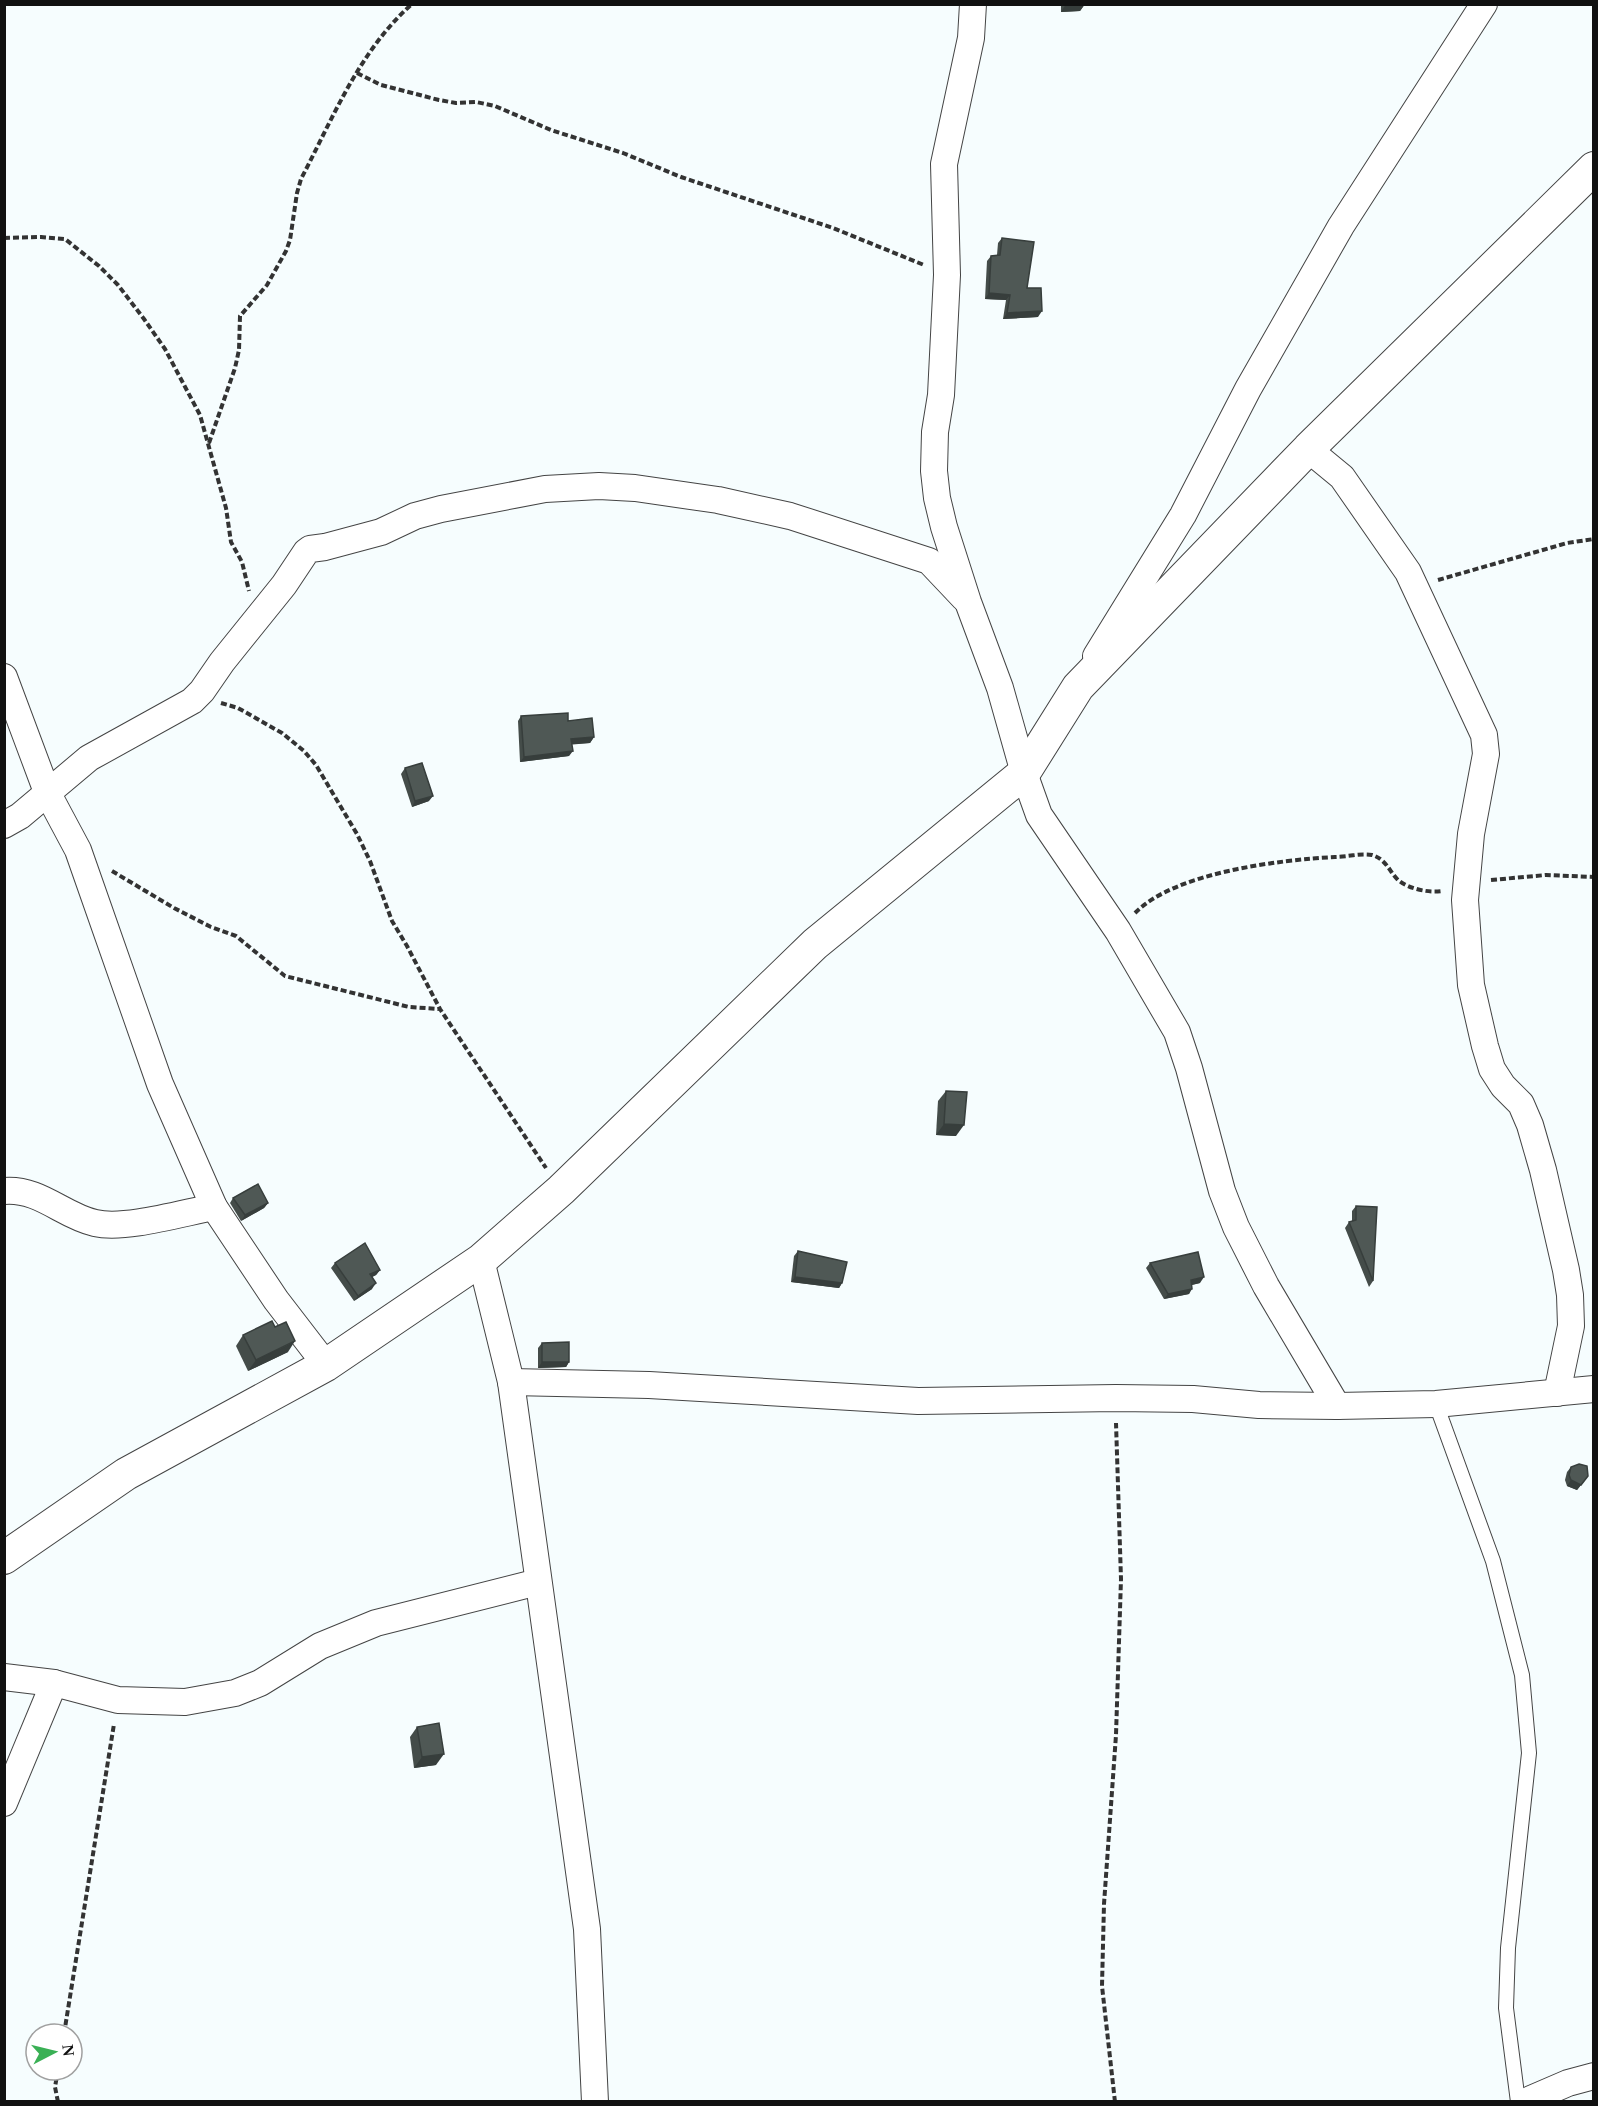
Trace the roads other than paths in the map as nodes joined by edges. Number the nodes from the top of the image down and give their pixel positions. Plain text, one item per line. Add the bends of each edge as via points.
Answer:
1 (973, 4) edge
2 (1484, 4) edge
3 (1593, 168) edge
4 (1308, 449) junction
5 (968, 602) junction
6 (4, 678) edge
7 (1078, 687) junction
8 (1024, 773) junction
9 (47, 792) junction
10 (4, 825) edge
11 (4, 1191) edge
12 (214, 1207) junction
13 (481, 1260) junction
14 (326, 1365) junction
15 (512, 1382) junction
16 (1593, 1389) edge
17 (1557, 1393) junction
18 (1436, 1404) junction
19 (1337, 1406) junction
20 (4, 1558) edge
21 (538, 1582) junction
22 (4, 1677) edge
23 (54, 1683) junction
24 (4, 1803) edge
25 (1593, 2076) edge
26 (595, 2102) edge
27 (1518, 2102) edge
28 (1524, 2102) edge

1 - 5 street via 971,38 944,164 946,275 934,471 944,527
2 - 7 street via 1341,226 1248,389 1183,515
3 - 4 street
4 - 7 street
4 - 17 street via 1342,477 1408,572 1484,735 1486,745 1465,900 1471,985 1492,1069 1526,1112 1566,1270 1571,1326
5 - 8 street via 1000,688
5 - 9 street via 928,561 790,516 718,500 599,486 545,489 441,508 381,532 310,549 198,696 89,758
6 - 9 street
7 - 8 street
8 - 13 street via 815,944 561,1190
8 - 19 street via 1039,815 1118,931 1177,1032 1236,1227
9 - 10 street
9 - 12 street via 78,850 160,1084
11 - 12 street via 43,1197 79,1218 114,1226
12 - 14 street via 276,1300
13 - 14 street
13 - 15 street
14 - 20 street via 126,1474
15 - 19 street via 649,1385 918,1401 1116,1398
15 - 21 street
16 - 17 street
17 - 18 street
18 - 19 street
18 - 27 lane via 1493,1561 1522,1675 1529,1753 1508,1948 1506,2008
21 - 23 street via 376,1623 321,1646 260,1683 235,1693 185,1702 117,1700
21 - 26 street via 587,1929
22 - 23 street
23 - 24 street
25 - 28 street

